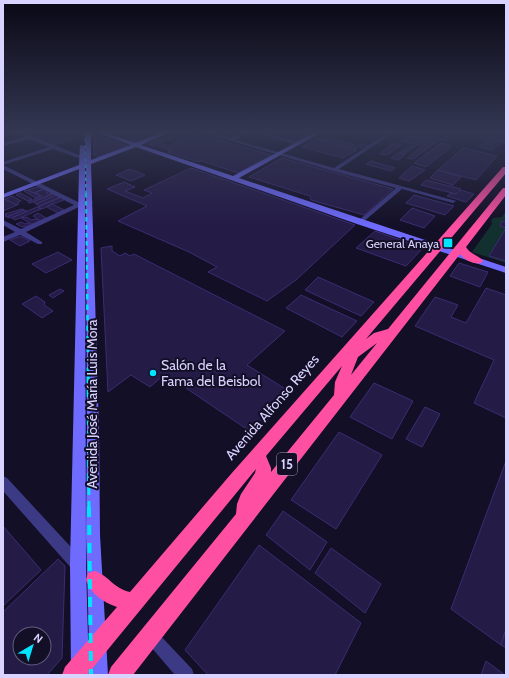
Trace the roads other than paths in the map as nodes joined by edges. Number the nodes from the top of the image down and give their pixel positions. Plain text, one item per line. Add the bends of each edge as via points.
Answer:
1 (80, 164) edge
2 (86, 164) edge
3 (189, 164) edge
4 (262, 164) edge
5 (313, 164) edge
6 (345, 164) edge
7 (3, 165) edge
8 (506, 169) edge
9 (335, 170) junction
10 (233, 179) junction
11 (36, 183) junction
12 (401, 187) junction
13 (506, 190) edge
14 (3, 196) edge
15 (453, 201) dead end
16 (83, 204) junction
17 (3, 222) edge
18 (360, 222) junction
19 (20, 232) junction
20 (3, 240) edge
21 (40, 243) dead end
22 (437, 248) junction
23 (459, 248) junction
24 (478, 261) joint
25 (506, 270) edge
26 (393, 332) junction
27 (348, 353) junction
28 (341, 397) junction
29 (257, 456) junction
30 (3, 482) edge
31 (245, 516) junction
32 (78, 564) junction
33 (95, 580) junction
34 (134, 602) junction
35 (150, 635) junction
36 (97, 645) junction
37 (77, 672) edge
38 (99, 675) edge
39 (119, 675) edge
40 (186, 675) edge

1 - 11 street
2 - 16 street, Avenida José María Luis Mora
3 - 10 street
4 - 10 street
5 - 9 street
6 - 9 street
7 - 11 street
8 - 22 highway, Avenida Alfonso Reyes / 15
9 - 12 street
10 - 18 street
11 - 14 street
11 - 16 street
12 - 15 street
12 - 18 street
13 - 23 highway, 15
16 - 19 street
16 - 32 street, Avenida José María Luis Mora
16 - 33 street, Avenida José María Luis Mora
17 - 19 street
18 - 22 street
19 - 20 street
19 - 21 street
22 - 23 street
22 - 27 highway, Avenida Alfonso Reyes / 15
23 - 24 highway via 462,247 464,253
23 - 26 highway, 15
24 - 25 street
26 - 27 highway via 378,336
26 - 28 highway, 15
27 - 28 highway via 351,362 341,381
27 - 29 highway, Avenida Alfonso Reyes / 15
28 - 31 highway, 15
29 - 31 highway via 264,465 264,472 248,497
29 - 34 highway, Avenida Alfonso Reyes / 15
30 - 32 street
31 - 35 highway, 15
32 - 37 street, Avenida José María Luis Mora
33 - 34 highway via 101,588 117,599
33 - 36 street, Avenida José María Luis Mora
34 - 36 highway, Avenida Alfonso Reyes / 15
35 - 39 highway, 15
35 - 40 street
36 - 37 highway, Avenida Alfonso Reyes / 15
36 - 38 street, Avenida José María Luis Mora

